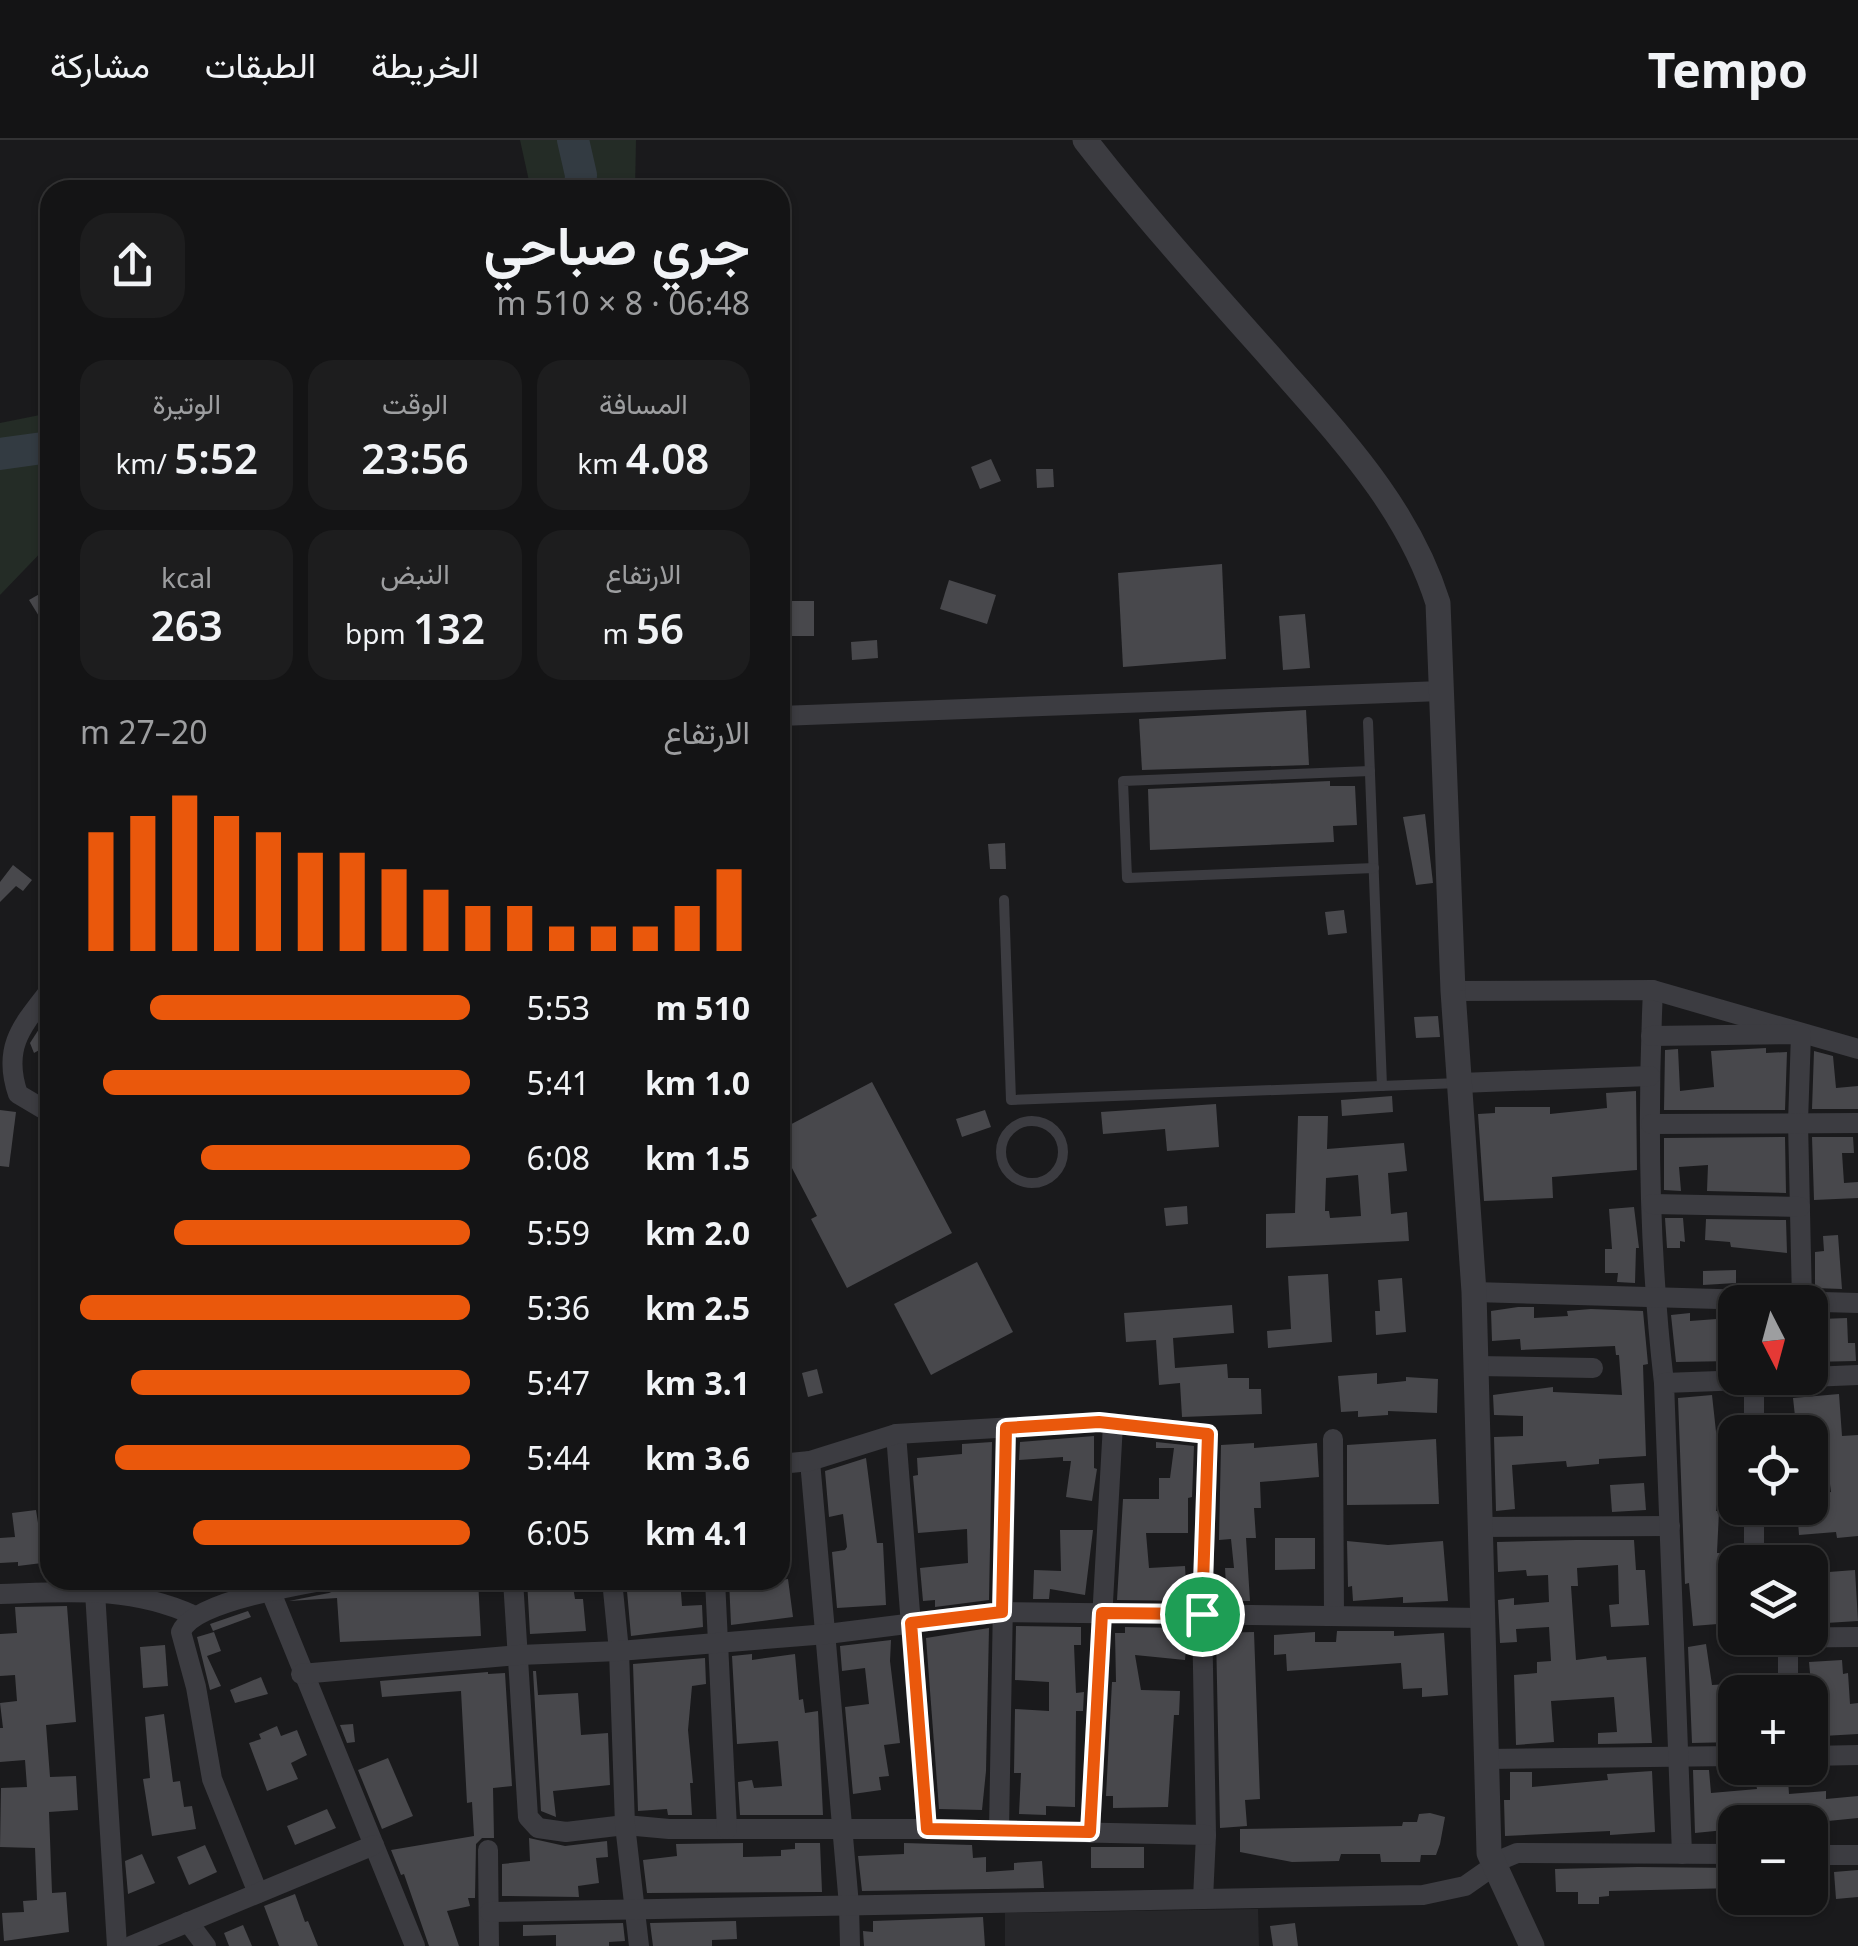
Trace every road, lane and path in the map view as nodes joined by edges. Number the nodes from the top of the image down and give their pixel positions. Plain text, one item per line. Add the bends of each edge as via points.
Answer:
1 (1085, 140) edge
2 (1440, 691) junction
3 (790, 716) edge
4 (1368, 722) dead end
5 (1370, 771) junction
6 (1374, 868) junction
7 (1004, 900) dead end
8 (1652, 990) junction
9 (1453, 991) junction
10 (40, 1005) edge
11 (1802, 1034) junction
12 (1650, 1036) junction
13 (1858, 1049) edge
14 (1650, 1076) junction
15 (1460, 1082) junction
16 (1382, 1086) junction
17 (1029, 1099) junction
18 (40, 1106) edge
19 (1028, 1121) junction
20 (1798, 1122) junction
21 (1858, 1123) edge
22 (1651, 1124) junction
23 (1652, 1204) junction
24 (1800, 1207) junction
25 (1802, 1285) edge
26 (1474, 1292) junction
27 (1654, 1296) junction
28 (1718, 1298) edge
29 (1828, 1302) edge
30 (1858, 1303) edge
31 (1476, 1366) junction
32 (1593, 1368) dead end
33 (1858, 1376) edge
34 (1828, 1377) edge
35 (1718, 1380) edge
36 (1664, 1382) junction
37 (1113, 1424) junction
38 (1006, 1428) junction
39 (896, 1434) junction
40 (1333, 1439) dead end
41 (810, 1461) junction
42 (790, 1463) edge
43 (1670, 1526) junction
44 (1480, 1527) junction
45 (256, 1590) edge
46 (270, 1590) edge
47 (513, 1590) edge
48 (613, 1590) edge
49 (715, 1590) edge
50 (95, 1592) junction
51 (0, 1594) edge
52 (1002, 1612) junction
53 (1102, 1613) junction
54 (1202, 1614) junction
55 (193, 1616) junction
56 (1334, 1616) junction
57 (1483, 1618) junction
58 (911, 1623) junction
59 (827, 1634) junction
60 (1828, 1637) edge
61 (1858, 1637) edge
62 (718, 1643) junction
63 (619, 1651) junction
64 (519, 1654) junction
65 (301, 1674) junction
66 (1718, 1756) edge
67 (1828, 1756) edge
68 (1858, 1756) edge
69 (1678, 1757) junction
70 (1486, 1759) junction
71 (625, 1825) junction
72 (727, 1829) junction
73 (843, 1829) junction
74 (927, 1829) junction
75 (999, 1831) junction
76 (1090, 1832) junction
77 (1206, 1835) junction
78 (374, 1845) junction
79 (488, 1850) dead end
80 (1682, 1854) junction
81 (1718, 1854) edge
82 (1828, 1855) edge
83 (1858, 1855) edge
84 (1494, 1866) junction
85 (258, 1893) junction
86 (1203, 1899) junction
87 (850, 1906) junction
88 (636, 1909) junction
89 (490, 1912) junction
90 (188, 1922) junction
91 (117, 1946) edge
92 (131, 1946) edge
93 (206, 1946) edge
94 (414, 1946) edge
95 (489, 1946) edge
96 (639, 1946) edge
97 (850, 1946) edge
98 (1532, 1946) edge

1 - 2 street via 1352,450 1394,508 1425,561 1438,603
2 - 3 street
2 - 9 street
4 - 5 lane
5 - 6 lane
5 - 6 lane via 1123,781 1127,878
6 - 16 lane
7 - 17 lane via 1012,1100
8 - 9 street
8 - 11 street
8 - 12 street
9 - 15 street
10 - 18 street via 11,1049 10,1065 18,1094
11 - 12 street
11 - 13 street
11 - 20 street
12 - 14 street
14 - 15 street
14 - 22 street
15 - 16 lane
15 - 26 street
16 - 17 lane
17 - 19 lane
19 - 19 lane via 1011,1129 1001,1146 1004,1166 1017,1180 1036,1184 1054,1176 1064,1158 1061,1139 1048,1124
20 - 21 street
20 - 22 street
20 - 24 street
22 - 23 street
23 - 24 street
23 - 27 street
24 - 25 street
26 - 27 street
26 - 31 street
27 - 28 street
27 - 36 street
29 - 30 street
31 - 32 street
31 - 44 street
33 - 34 street
35 - 36 street
36 - 43 street
37 - 38 street
37 - 53 street
37 - 54 street via 1208,1434
38 - 39 street
38 - 52 street
39 - 41 street
39 - 58 street
40 - 56 street
41 - 42 street
41 - 59 street
43 - 44 street
43 - 69 street
44 - 57 street
45 - 55 street
46 - 65 street
47 - 64 street
48 - 63 street
49 - 62 street
50 - 51 street
50 - 55 street via 144,1596
50 - 91 street
52 - 53 street
52 - 58 street
52 - 75 street
53 - 54 street
53 - 76 street
54 - 56 street
54 - 77 street
55 - 85 street via 181,1632 207,1764
56 - 57 street
57 - 70 street
58 - 59 street
58 - 74 street
59 - 62 street
59 - 73 street
60 - 61 street
62 - 63 street
62 - 72 street
63 - 64 street
63 - 71 street
64 - 65 street
64 - 71 street via 528,1817 538,1828 566,1832
65 - 78 street
66 - 69 street
67 - 68 street
69 - 70 street
69 - 80 street
70 - 84 street
71 - 72 street
71 - 88 street
72 - 73 street
73 - 74 street
73 - 87 street
74 - 75 street
75 - 76 street
76 - 77 street
77 - 86 street
78 - 85 street
78 - 94 street
79 - 89 street
80 - 81 street
80 - 84 street via 1518,1854
82 - 83 street
84 - 86 street via 1447,1893
84 - 98 street
85 - 90 street
86 - 87 street
87 - 88 street
87 - 97 street
88 - 89 street
88 - 96 street
89 - 95 street
90 - 92 street
90 - 93 street

